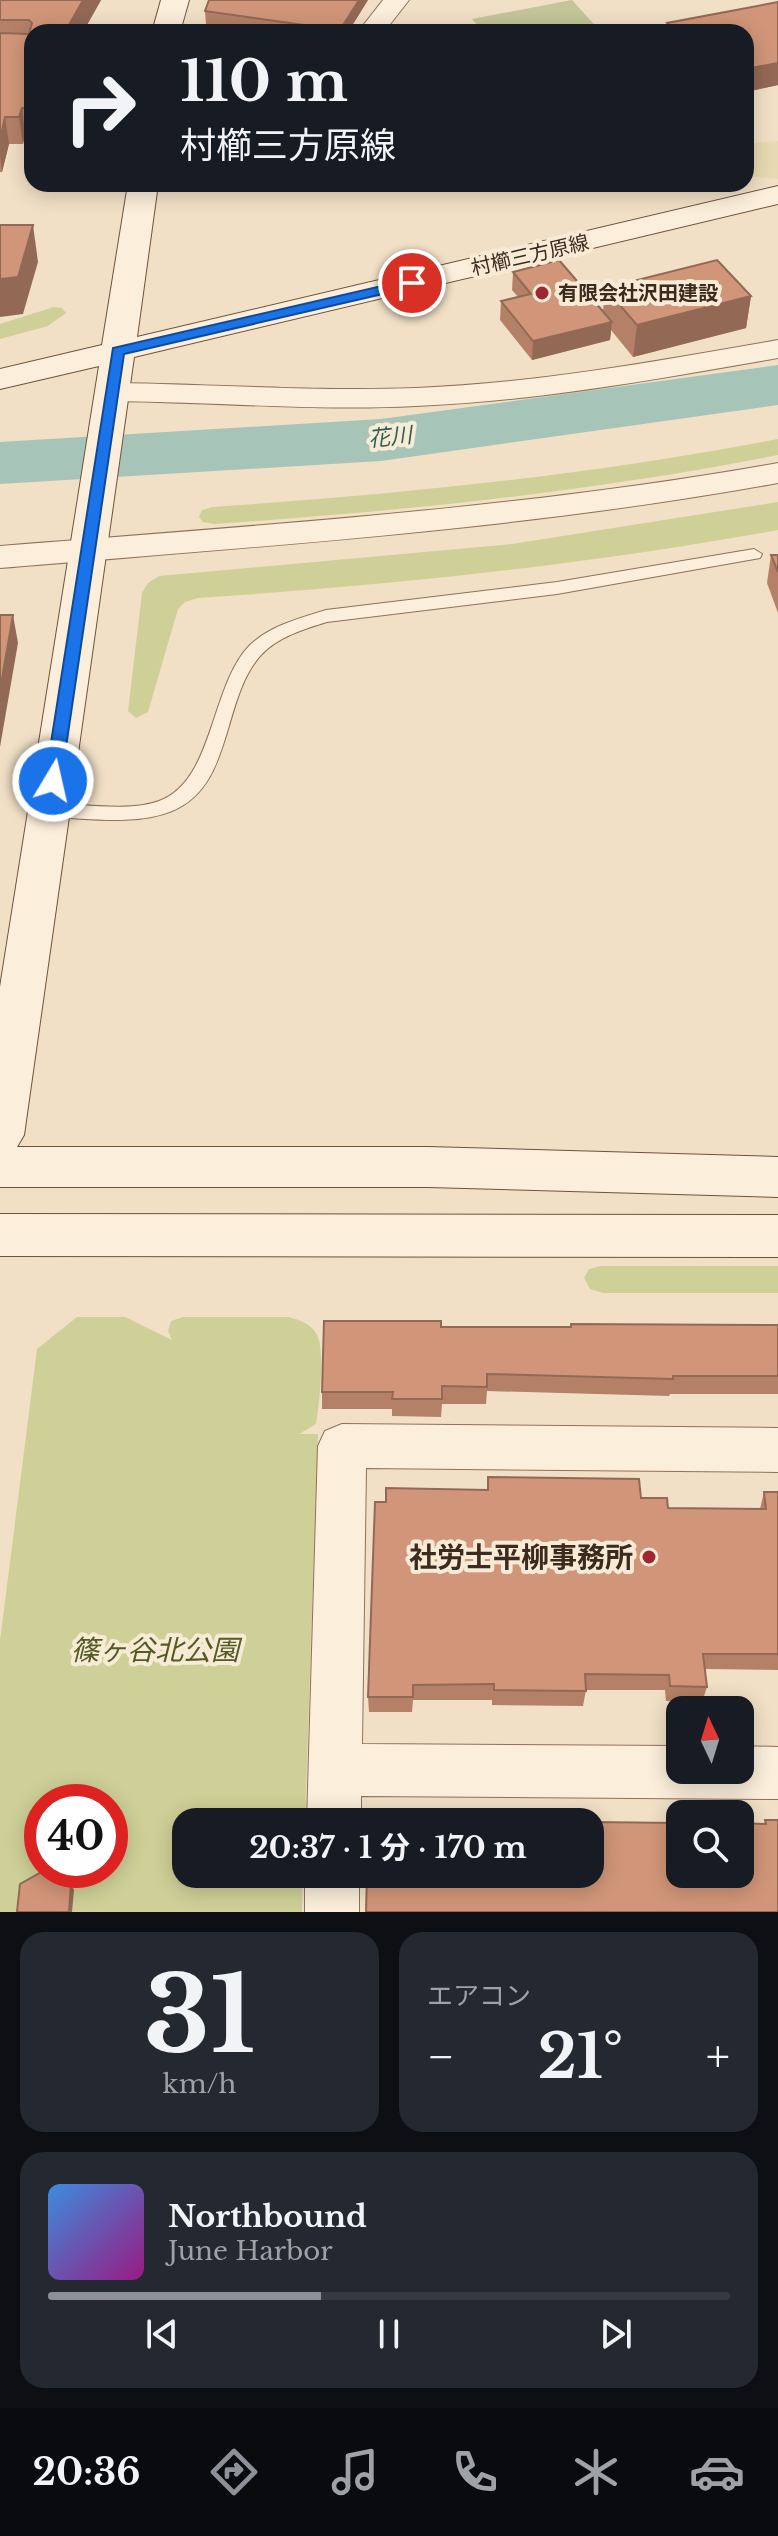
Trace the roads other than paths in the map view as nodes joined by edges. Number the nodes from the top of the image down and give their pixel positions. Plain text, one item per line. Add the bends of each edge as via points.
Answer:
1 (175, 0) edge
2 (396, 0) edge
3 (168, 24) edge
4 (377, 24) edge
5 (142, 192) edge
6 (778, 195) edge
7 (778, 349) edge
8 (118, 351) junction
9 (0, 379) edge
10 (110, 404) junction
11 (778, 473) edge
12 (88, 549) junction
13 (754, 554) dead end
14 (0, 557) edge
15 (49, 810) junction
16 (0, 1135) edge
17 (0, 1167) edge
18 (778, 1177) edge
19 (0, 1235) edge
20 (778, 1236) edge
21 (778, 1450) edge
22 (335, 1770) junction
23 (778, 1773) edge
24 (334, 1808) edge
25 (332, 1888) edge
26 (332, 1912) edge

1 - 3 street
2 - 4 street
5 - 8 street
6 - 8 street, 村櫛三方原線
7 - 10 street via 456,395
8 - 9 street, 村櫛三方原線
8 - 10 street
10 - 12 street
11 - 12 street via 502,516
12 - 14 street
12 - 15 street
13 - 15 lane via 300,624 256,650 241,668 199,779 186,796 163,808
15 - 16 street
17 - 18 street via 428,1167
19 - 20 street
21 - 22 street via 342,1446
22 - 23 street
22 - 24 street
25 - 26 street

